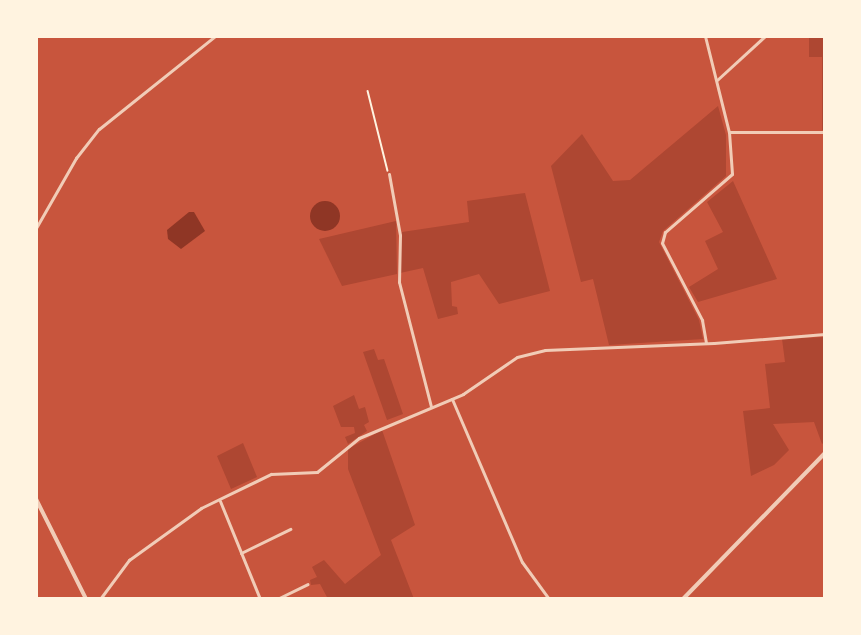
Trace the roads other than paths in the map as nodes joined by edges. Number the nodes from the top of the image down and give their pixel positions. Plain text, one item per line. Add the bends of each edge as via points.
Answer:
1 (215, 36) edge
2 (705, 36) edge
3 (765, 36) edge
4 (717, 80) junction
5 (729, 132) junction
6 (825, 132) edge
7 (389, 174) road end
8 (36, 228) edge
9 (825, 334) edge
10 (706, 344) junction
11 (452, 399) junction
12 (431, 407) junction
13 (825, 453) edge
14 (36, 499) edge
15 (220, 500) junction
16 (290, 529) dead end
17 (241, 553) junction
18 (308, 584) dead end
19 (86, 599) edge
20 (100, 599) edge
21 (260, 599) edge
22 (277, 599) edge
23 (549, 599) edge
24 (683, 599) edge

1 - 8 street via 99,129 76,158
2 - 4 street
3 - 4 street
4 - 5 street
5 - 6 street
5 - 10 street via 729,180 665,232 662,243 702,320
7 - 12 street via 400,235 399,282
9 - 10 street
10 - 11 street via 535,351 507,362
11 - 12 street
11 - 23 street via 522,562
12 - 15 street via 359,438 317,472 271,474
13 - 24 street
14 - 19 street
15 - 17 street
15 - 20 street via 201,508 129,560
16 - 17 street
17 - 21 street
18 - 22 street

